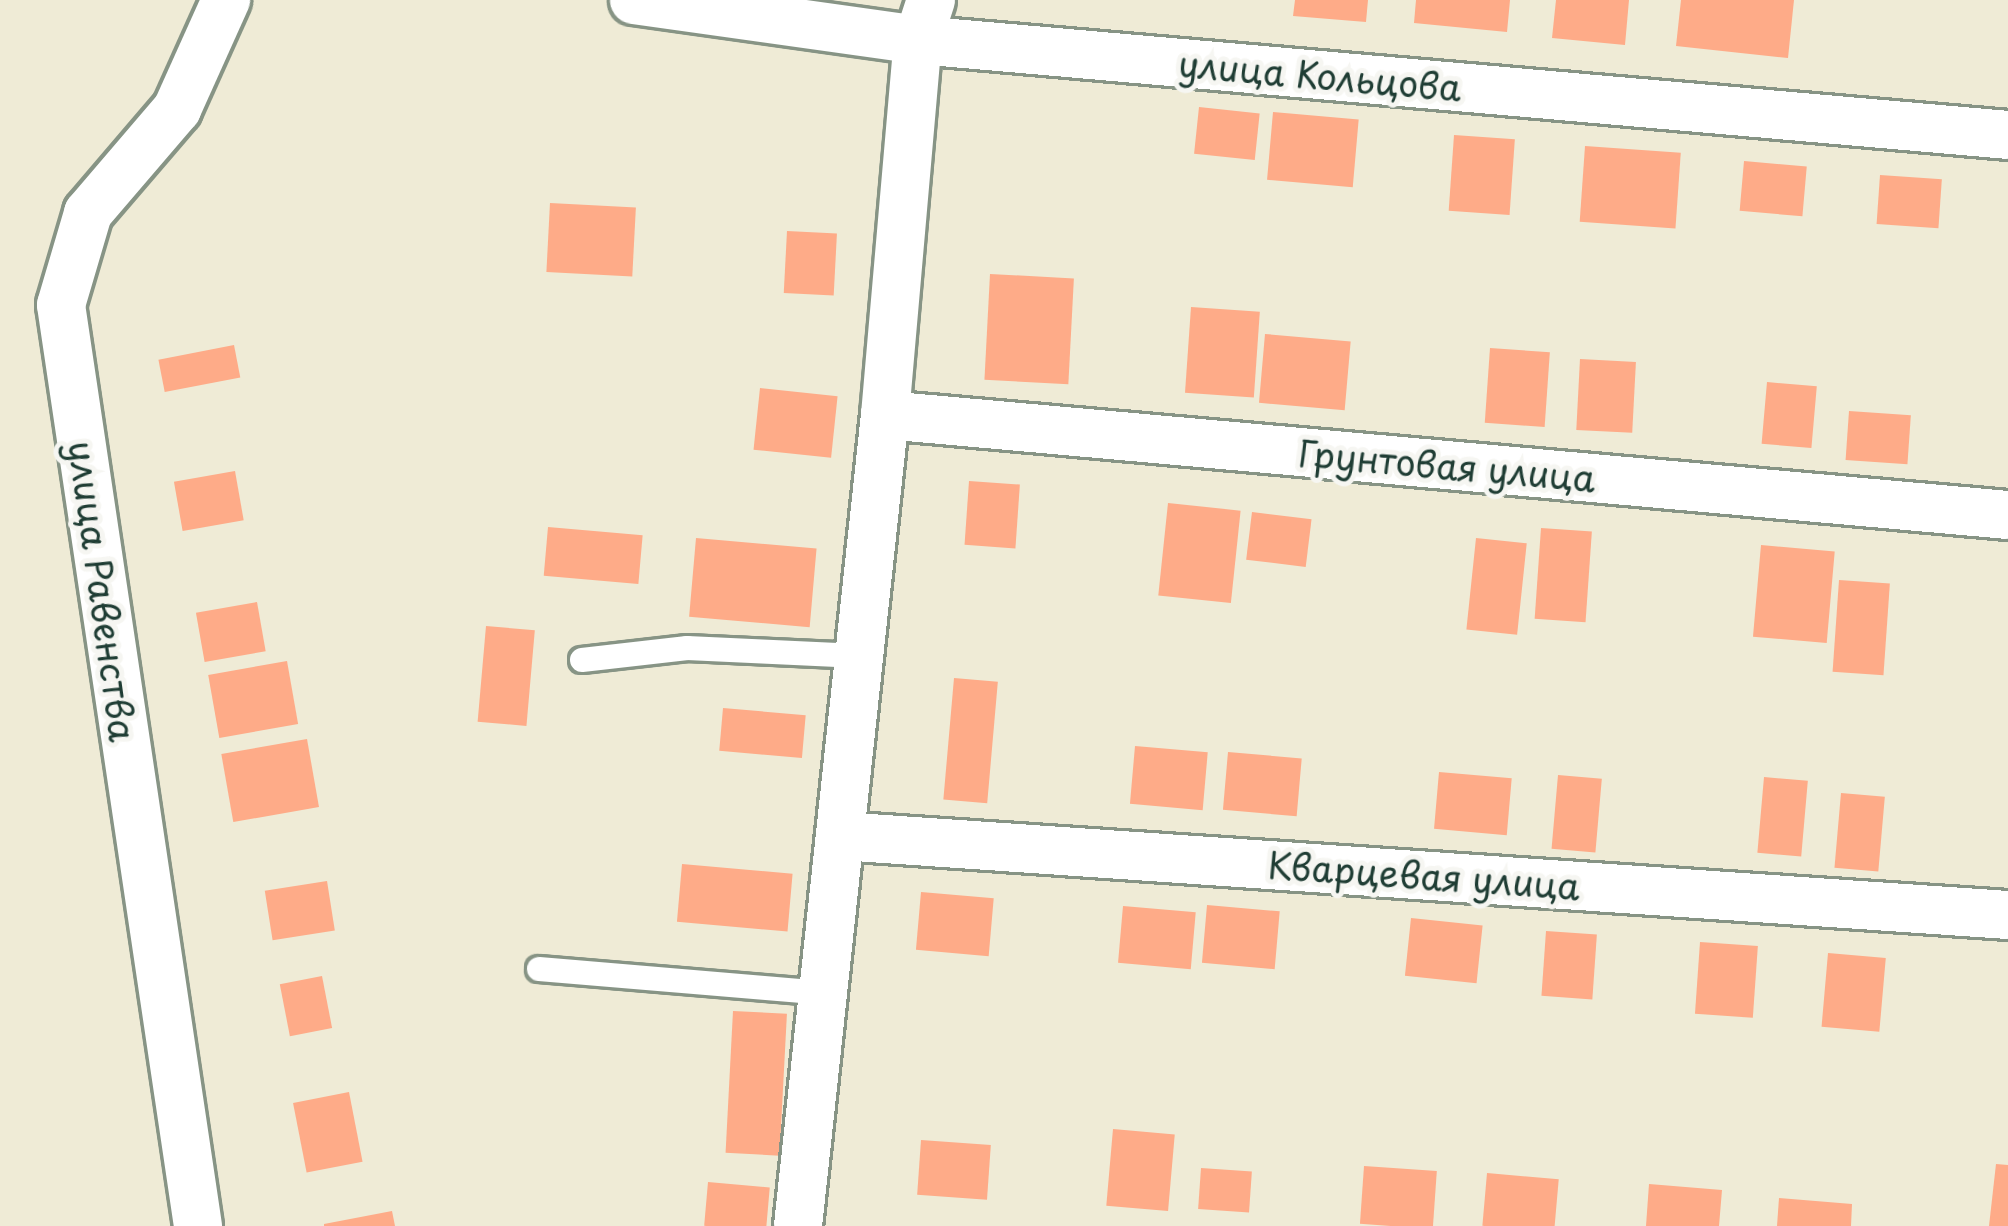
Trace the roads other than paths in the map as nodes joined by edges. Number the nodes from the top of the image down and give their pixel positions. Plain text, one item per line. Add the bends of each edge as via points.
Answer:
1 (226, 0) edge
2 (634, 0) edge
3 (925, 20) edge
4 (2008, 135) edge
5 (885, 415) junction
6 (2008, 515) edge
7 (859, 656) junction
8 (582, 660) dead end
9 (840, 836) junction
10 (2008, 915) edge
11 (539, 969) dead end
12 (823, 993) junction
13 (198, 1226) edge
14 (800, 1226) edge

1 - 13 street, улица Равенства via 177,109 88,213 61,305
2 - 3 street, улица Кольцова
3 - 4 street, улица Кольцова
3 - 5 street
5 - 6 street, Грунтовая улица
5 - 7 street
7 - 8 lane via 687,648
7 - 9 street
9 - 10 street, Кварцевая улица
9 - 12 street
11 - 12 lane
12 - 14 street

